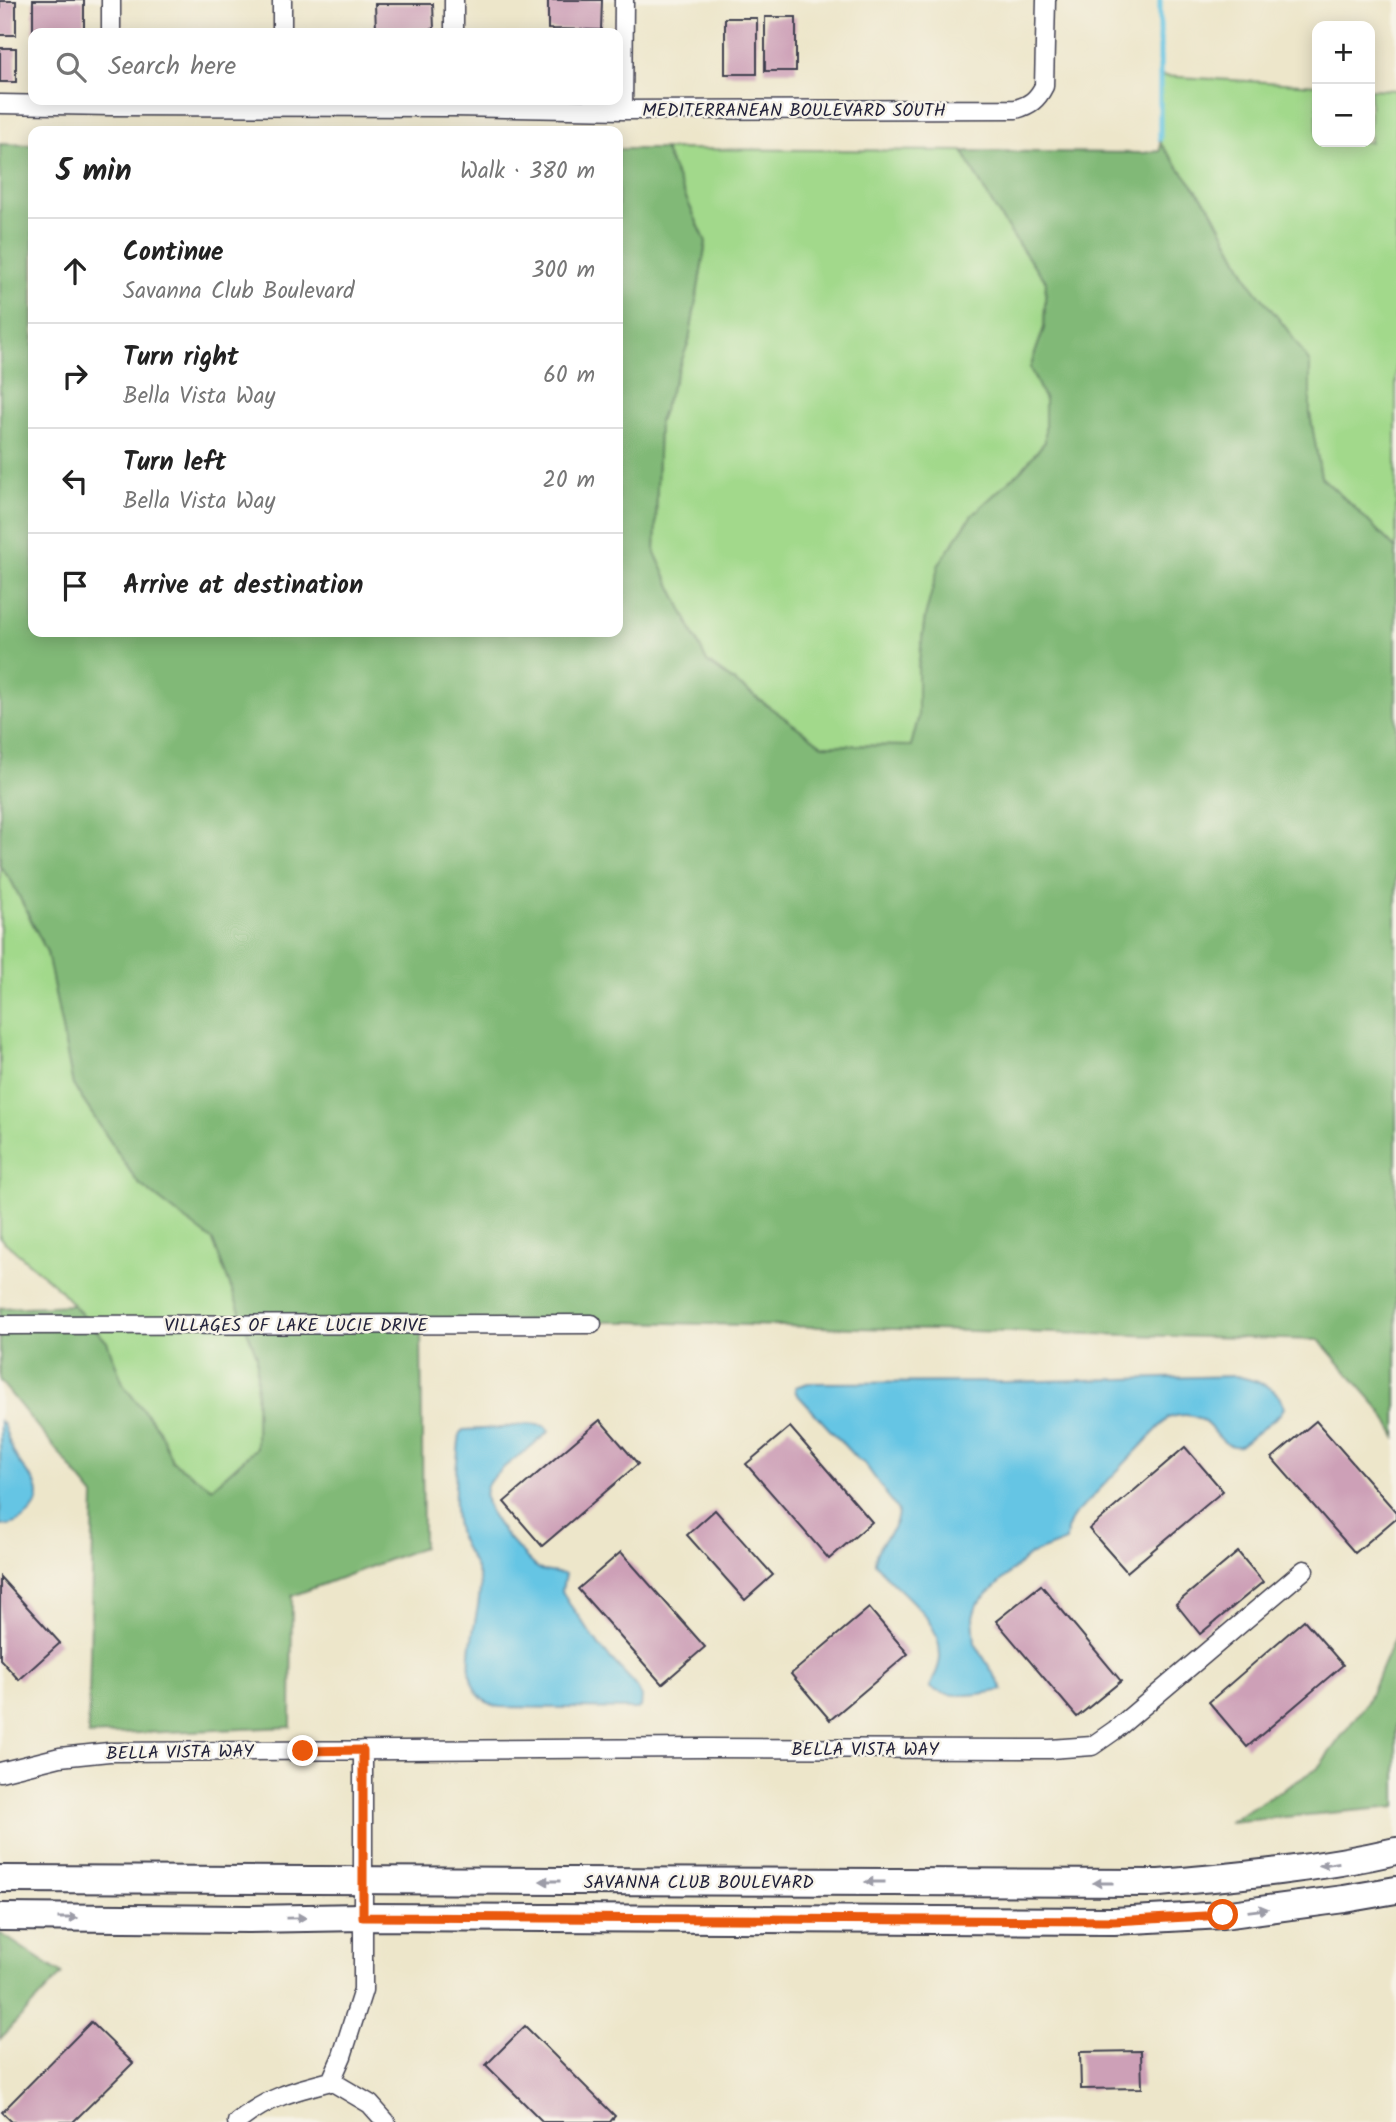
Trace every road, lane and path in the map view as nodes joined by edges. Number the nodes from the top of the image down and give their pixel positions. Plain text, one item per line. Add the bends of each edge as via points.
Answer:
1 (111, 0) edge
2 (282, 0) edge
3 (454, 0) edge
4 (624, 0) edge
5 (1046, 0) edge
6 (111, 28) edge
7 (282, 28) edge
8 (454, 28) edge
9 (0, 104) edge
10 (28, 104) edge
11 (502, 105) edge
12 (623, 110) junction
13 (593, 1324) dead end
14 (0, 1325) edge
15 (1304, 1570) dead end
16 (363, 1750) junction
17 (0, 1772) edge
18 (1396, 1851) edge
19 (0, 1879) edge
20 (363, 1881) junction
21 (1396, 1890) edge
22 (0, 1917) edge
23 (363, 1917) junction
24 (331, 2081) junction
25 (237, 2122) edge
26 (386, 2122) edge

1 - 6 street
2 - 7 street
3 - 8 street
4 - 12 street
5 - 12 street, MEDITERRANEAN BOULEVARD SOUTH via 1044,86 1039,97 1016,109
9 - 10 street, MEDITERRANEAN BOULEVARD SOUTH
11 - 12 street, MEDITERRANEAN BOULEVARD SOUTH
13 - 14 street, VILLAGES OF LAKE LUCIE DRIVE
15 - 16 street, BELLA VISTA WAY via 1092,1746
16 - 17 street, BELLA VISTA WAY via 109,1752 60,1757
16 - 20 street
18 -> 20 street, SAVANNA CLUB BOULEVARD via 1267,1874 1159,1882
19 - 20 street, SAVANNA CLUB BOULEVARD
20 - 23 street
23 -> 21 street, SAVANNA CLUB BOULEVARD via 1114,1921 1223,1915
22 -> 23 street, SAVANNA CLUB BOULEVARD
23 - 24 street via 363,1990
24 - 25 street via 282,2094
24 - 26 street via 369,2104

